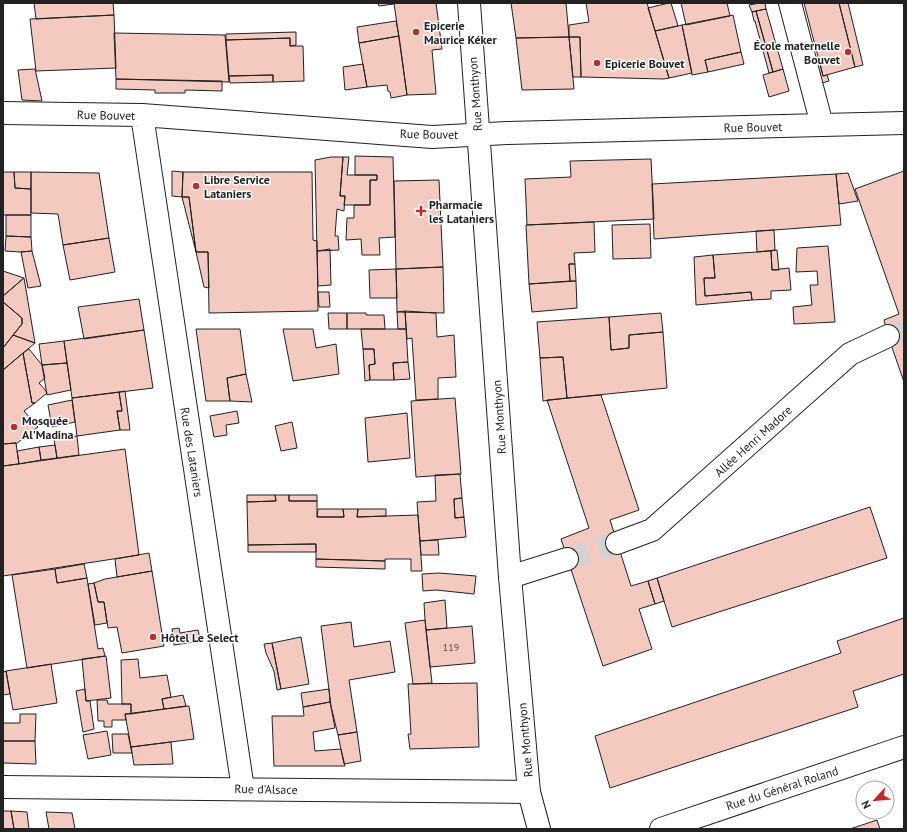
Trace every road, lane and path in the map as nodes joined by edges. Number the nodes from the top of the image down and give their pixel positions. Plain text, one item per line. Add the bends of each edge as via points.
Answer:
1 (469, 3) edge
2 (790, 3) edge
3 (3, 112) edge
4 (142, 115) junction
5 (904, 123) edge
6 (822, 125) junction
7 (478, 134) junction
8 (888, 336) tunnel mouth
9 (617, 543) tunnel mouth
10 (567, 559) tunnel mouth
11 (510, 577) junction
12 (904, 748) edge
13 (3, 787) edge
14 (243, 789) junction
15 (529, 792) junction
16 (539, 829) edge
17 (661, 829) edge

1 - 7 street, Rue Monthyon
2 - 6 street
3 - 4 street, Rue Bouvet
4 - 7 street, Rue Bouvet via 432,136
4 - 14 street, Rue des Lataniers
5 - 6 street, Rue Bouvet
6 - 7 street, Rue Bouvet
7 - 11 street, Rue Monthyon
8 - 9 street, Allée Henri Madore via 850,354 652,530
10 - 11 street
11 - 15 street, Rue Monthyon
12 - 17 street, Rue du Général Roland
13 - 14 street, Rue d'Alsace
14 - 15 street, Rue d'Alsace
15 - 16 street, Rue Monthyon

